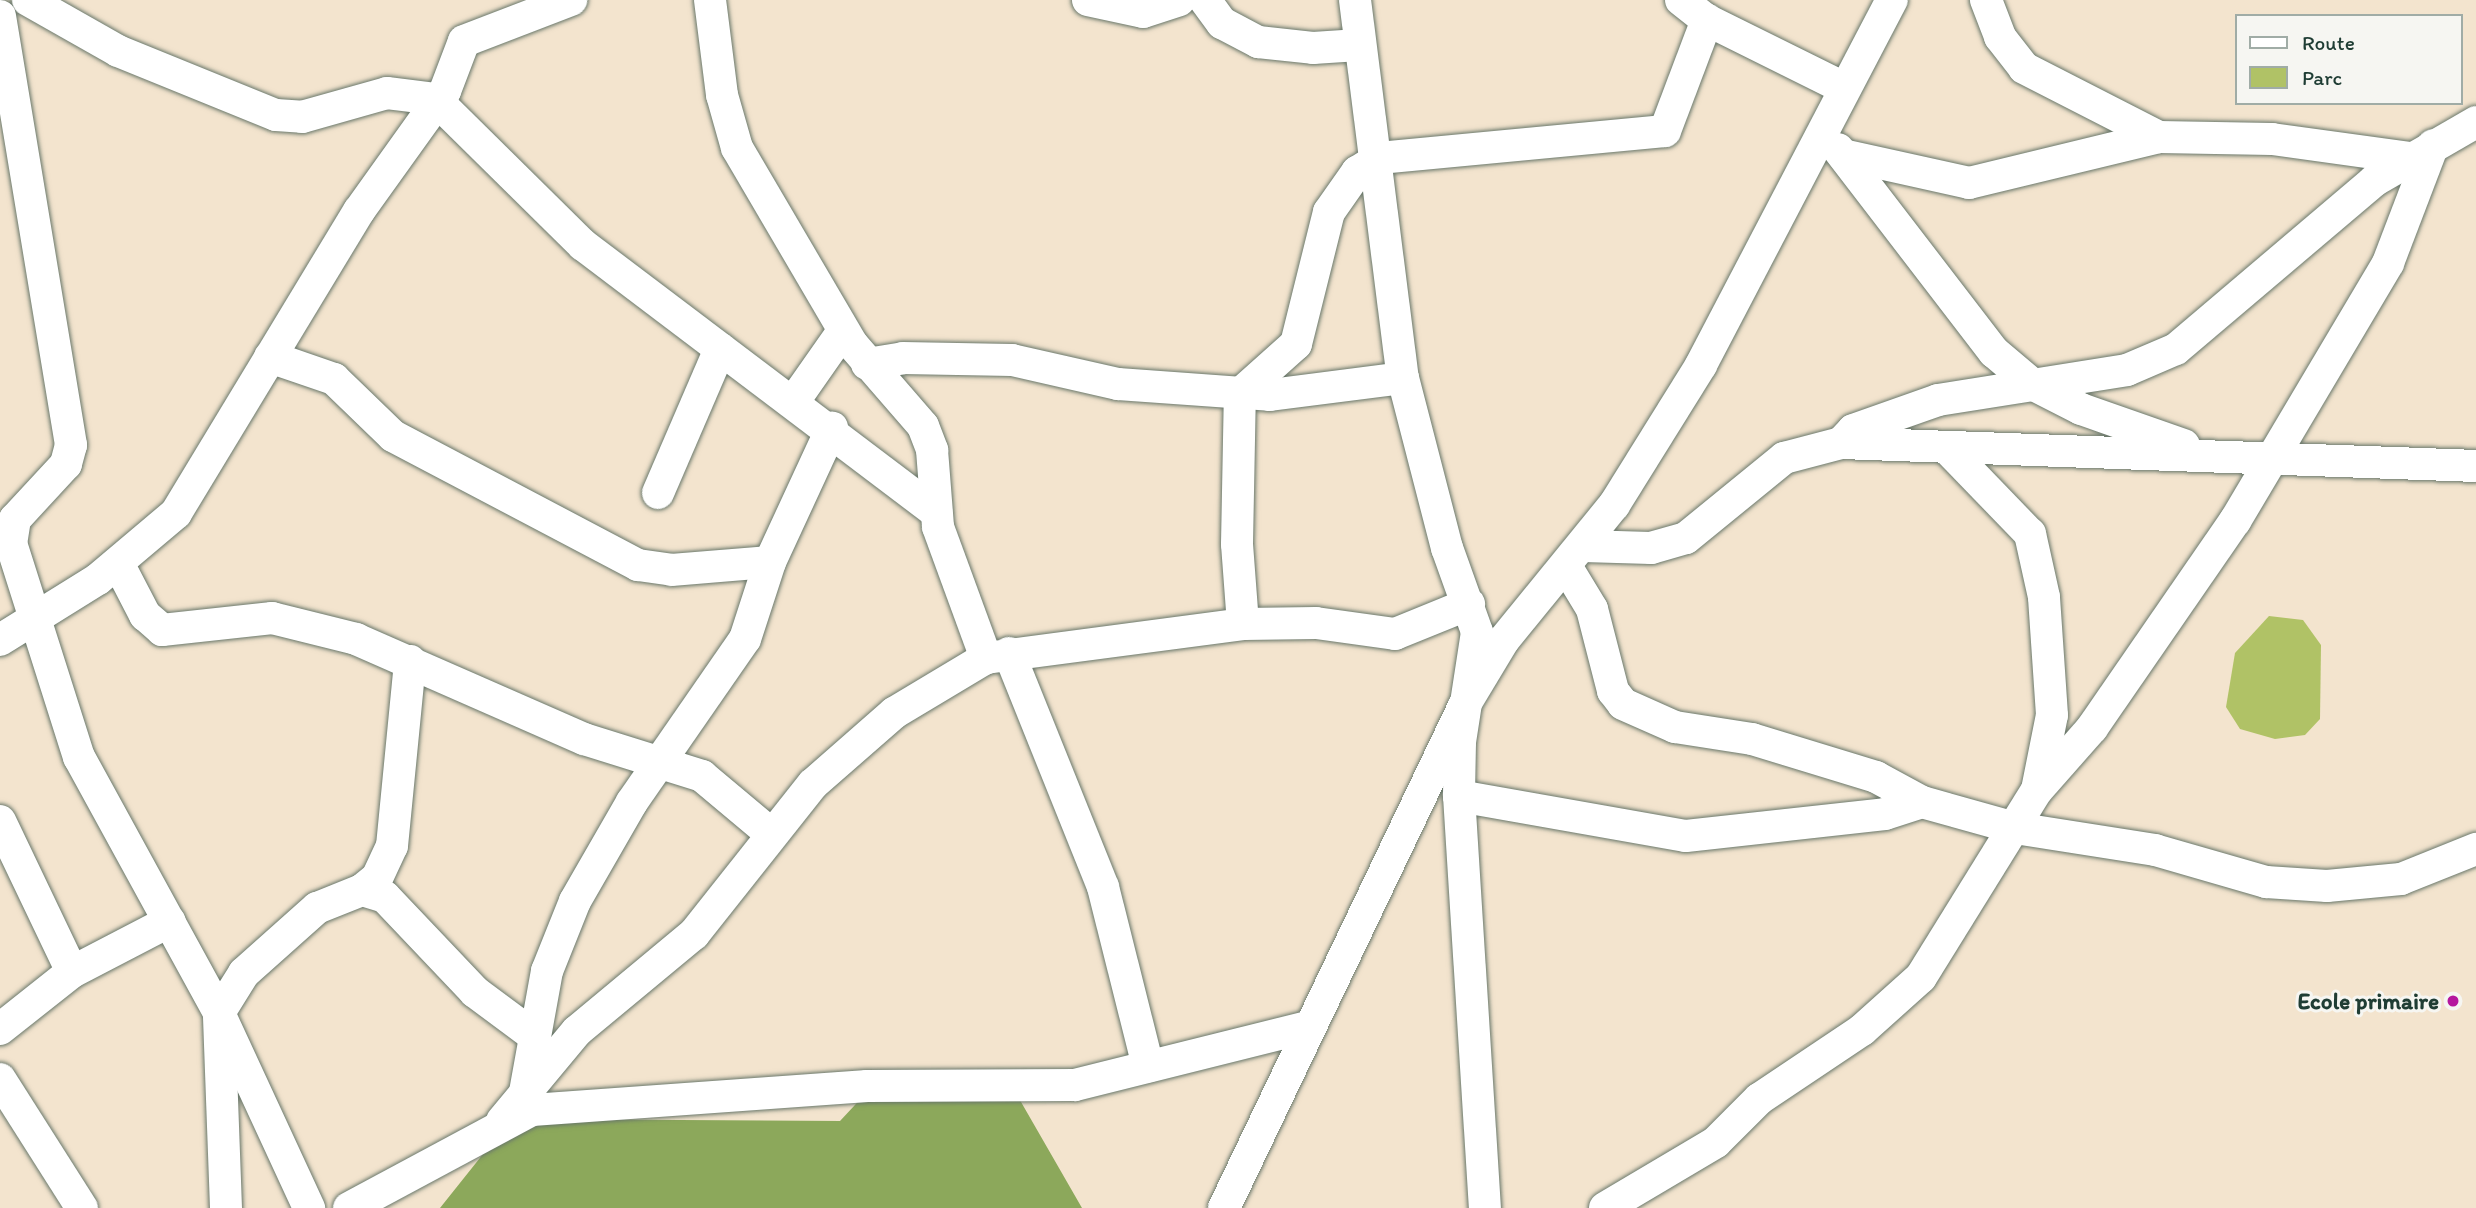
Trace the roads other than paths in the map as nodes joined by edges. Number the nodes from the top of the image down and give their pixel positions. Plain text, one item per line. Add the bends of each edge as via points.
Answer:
1 (27, 0) edge
2 (571, 0) edge
3 (710, 0) edge
4 (1088, 0) edge
5 (1179, 0) edge
6 (1205, 0) edge
7 (1355, 0) edge
8 (1681, 0) edge
9 (1892, 0) edge
10 (1986, 0) edge
11 (0, 16) edge
12 (1707, 20) junction
13 (1359, 45) junction
14 (1842, 87) junction
15 (435, 99) junction
16 (2476, 122) edge
17 (1821, 131) junction
18 (2159, 137) junction
19 (2421, 152) junction
20 (1843, 155) junction
21 (1379, 158) junction
22 (842, 331) junction
23 (720, 349) junction
24 (270, 357) junction
25 (867, 365) junction
26 (1403, 378) junction
27 (2032, 384) junction
28 (1240, 394) junction
29 (794, 401) junction
30 (832, 428) junction
31 (1841, 443) junction
32 (1948, 449) junction
33 (2271, 455) junction
34 (2218, 457) junction
35 (2476, 466) edge
36 (658, 493) dead end
37 (936, 512) junction
38 (1574, 556) junction
39 (770, 562) junction
40 (118, 564) junction
41 (1469, 604) junction
42 (31, 617) junction
43 (1243, 624) junction
44 (0, 640) edge
45 (997, 656) junction
46 (410, 661) junction
47 (1464, 706) junction
48 (663, 764) junction
49 (2037, 790) junction
50 (1459, 796) junction
51 (1922, 802) junction
52 (0, 821) edge
53 (2015, 828) junction
54 (771, 834) junction
55 (2476, 849) edge
56 (362, 890) junction
57 (170, 921) junction
58 (72, 972) junction
59 (219, 1013) junction
60 (1307, 1027) junction
61 (0, 1029) edge
62 (533, 1035) junction
63 (1147, 1066) junction
64 (0, 1079) edge
65 (525, 1092) junction
66 (502, 1121) junction
67 (82, 1208) edge
68 (226, 1208) edge
69 (309, 1208) edge
70 (349, 1208) edge
71 (1224, 1208) edge
72 (1485, 1208) edge
73 (1605, 1208) edge

1 - 15 street via 118,51 276,115 302,117 387,93
2 - 15 street via 464,41 451,80
3 - 22 street via 722,95 737,148 809,262
4 - 5 street via 1143,12
6 - 13 street via 1222,23 1258,41 1313,48
7 - 13 street
8 - 12 street
9 - 14 street
10 - 18 street via 2000,37 2024,68
11 - 42 street via 71,445 66,464 11,529
12 - 14 street
12 - 21 street via 1665,131
13 - 21 street
14 - 17 street
15 - 23 street via 583,246
15 - 24 street
16 - 19 street
17 - 20 street
17 - 38 street via 1701,365
18 - 19 street via 2272,139
18 - 20 street via 1969,183
19 - 27 street via 2374,181 2176,349 2127,370
19 - 33 street via 2388,263
20 - 27 street via 1994,352
21 - 26 street
21 - 28 street via 1357,172 1329,212 1296,344
22 - 25 street
22 - 29 street
23 - 29 street
23 - 36 street
24 - 39 street via 334,379 393,436 638,565 672,570
24 - 40 street via 176,513
25 - 28 street via 903,358 1012,360 1118,384
25 - 37 street via 923,426 932,450
26 - 28 street
26 - 41 street via 1447,548
27 - 31 street via 1938,400 1853,430
27 - 34 street via 2081,410
28 - 43 street
29 - 30 street
30 - 37 street
30 - 39 street
31 - 32 street
31 - 38 street via 1784,458 1686,538 1651,548
32 - 34 street
32 - 49 street via 2030,534 2044,597 2052,715
33 - 34 street
33 - 35 street
33 - 49 street via 2169,622
37 - 45 street
38 - 47 street via 1503,641
38 - 51 street via 1613,691 1623,704 1675,727 1752,739 1876,777
39 - 48 street via 745,639
40 - 42 street
40 - 46 street via 145,615 162,630 272,618 356,639
41 - 43 street via 1395,634 1316,622
41 - 47 street via 1477,638
42 - 44 street
42 - 57 street via 79,757
43 - 45 street
45 - 54 street via 862,738
45 - 63 street via 1103,887
46 - 48 street via 584,739
46 - 56 street via 392,846 377,878
47 - 50 street
47 - 60 street
48 - 54 street via 714,782
48 - 62 street via 576,901 547,971
49 - 53 street
50 - 51 street via 1686,836 1885,814
50 - 72 street
51 - 53 street
52 - 58 street
53 - 55 street via 2155,850 2266,882 2327,886 2401,879
53 - 73 street via 1921,978 1862,1030 1759,1099 1717,1142
54 - 65 street via 694,934 577,1031
56 - 59 street via 317,908 244,972
56 - 62 street via 385,897 475,992
57 - 58 street
57 - 59 street
58 - 61 street
59 - 68 street
59 - 69 street
60 - 63 street
60 - 71 street
62 - 65 street
63 - 66 street via 1075,1085 716,1094 560,1105
64 - 67 street
65 - 66 street
66 - 70 street via 448,1160

